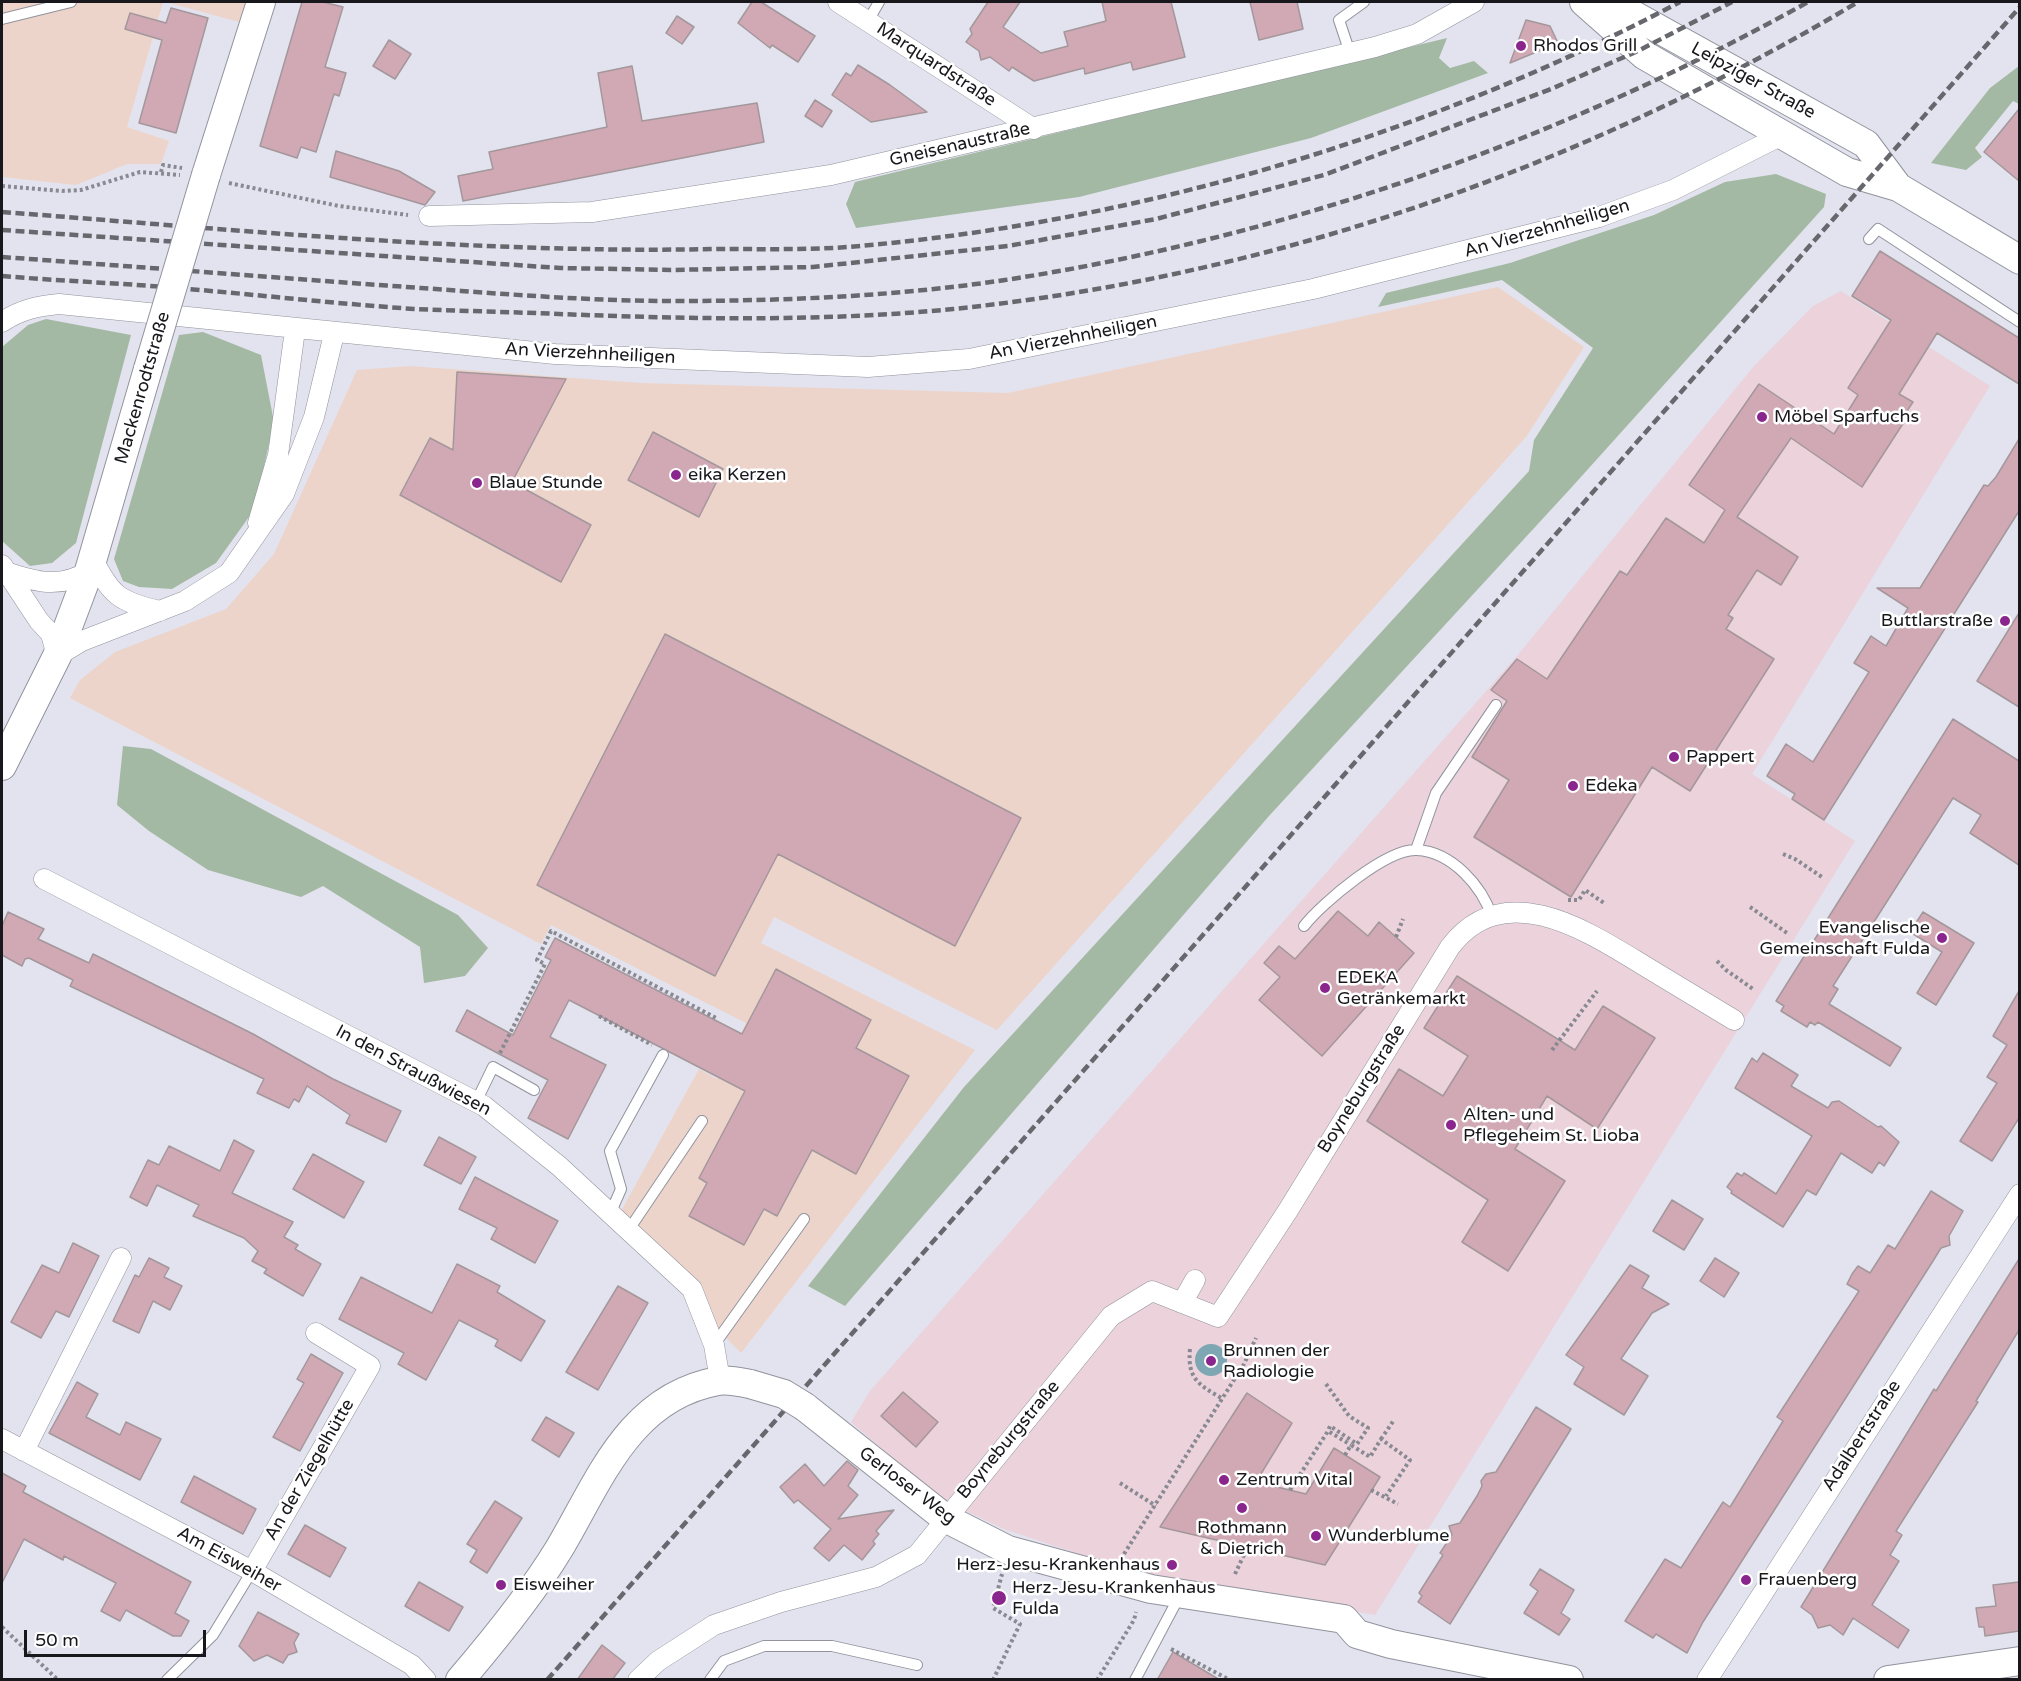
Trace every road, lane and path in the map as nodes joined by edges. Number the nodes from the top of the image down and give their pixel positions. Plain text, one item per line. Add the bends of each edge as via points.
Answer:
1 (71, 2) edge
2 (257, 2) edge
3 (838, 2) edge
4 (879, 2) edge
5 (1364, 2) edge
6 (1474, 2) edge
7 (1586, 3) edge
8 (2, 19) edge
9 (868, 21) junction
10 (1350, 53) junction
11 (1034, 129) junction
12 (1784, 134) junction
13 (161, 172) junction
14 (200, 175) junction
15 (2, 186) edge
16 (1898, 187) junction
17 (429, 216) joint
18 (1869, 239) dead end
19 (2019, 260) edge
20 (2, 322) edge
21 (2019, 322) edge
22 (295, 330) junction
23 (334, 334) junction
24 (253, 540) junction
25 (91, 565) junction
26 (4, 568) edge
27 (160, 611) junction
28 (57, 656) junction
29 (1496, 705) dead end
30 (2, 766) edge
31 (1416, 850) junction
32 (1783, 855) dead end
33 (1822, 877) dead end
34 (44, 879) dead end
35 (1585, 890) dead end
36 (1604, 903) dead end
37 (1750, 907) dead end
38 (1492, 917) junction
39 (1403, 919) dead end
40 (1304, 926) dead end
41 (1787, 933) dead end
42 (1396, 937) dead end
43 (1717, 961) dead end
44 (1753, 989) dead end
45 (1597, 991) dead end
46 (599, 1016) dead end
47 (718, 1019) dead end
48 (1734, 1020) dead end
49 (1552, 1050) dead end
50 (663, 1055) joint
51 (493, 1067) junction
52 (534, 1090) dead end
53 (476, 1102) junction
54 (702, 1121) dead end
55 (2018, 1200) edge
56 (610, 1214) junction
57 (804, 1219) dead end
58 (628, 1231) junction
59 (121, 1258) dead end
60 (1195, 1280) dead end
61 (1182, 1303) junction
62 (316, 1333) dead end
63 (1256, 1338) dead end
64 (714, 1345) junction
65 (1190, 1349) dead end
66 (720, 1380) junction
67 (1326, 1383) dead end
68 (1223, 1399) junction
69 (1394, 1420) dead end
70 (1328, 1431) junction
71 (2, 1439) edge
72 (1381, 1439) junction
73 (1351, 1445) junction
74 (24, 1451) junction
75 (1345, 1455) dead end
76 (1120, 1483) dead end
77 (1290, 1490) dead end
78 (1371, 1491) dead end
79 (1386, 1496) junction
80 (1398, 1504) dead end
81 (1155, 1506) junction
82 (945, 1518) junction
83 (1248, 1546) dead end
84 (1120, 1560) dead end
85 (1003, 1570) dead end
86 (252, 1571) junction
87 (1235, 1574) dead end
88 (1181, 1595) junction
89 (1138, 1605) dead end
90 (2, 1627) edge
91 (1172, 1647) dead end
92 (2019, 1661) edge
93 (917, 1665) dead end
94 (58, 1680) edge
95 (166, 1680) edge
96 (426, 1680) edge
97 (460, 1680) edge
98 (638, 1680) edge
99 (710, 1680) edge
100 (993, 1680) edge
101 (1097, 1680) edge
102 (1135, 1680) edge
103 (1230, 1680) edge
104 (1569, 1680) edge
105 (1707, 1680) edge
106 (1888, 1680) edge

1 - 8 lane
2 - 14 street, Mackenrodtstraße
3 - 9 street, Marquardstraße
4 - 9 lane
5 - 10 lane via 1339,20
6 - 10 street, Gneisenaustraße via 1417,34
7 - 12 street, Leipziger Straße via 1644,55
7 - 16 street, Leipziger Straße via 1621,8 1866,144
9 - 11 street, Marquardstraße
10 - 11 street, Gneisenaustraße
11 - 17 street, Gneisenaustraße via 831,175 592,213
12 - 16 street, Leipziger Straße via 1847,172
12 - 23 street, An Vierzehnheiligen via 1673,190 1588,220 1313,289 969,359 868,367 767,364 555,354
13 - 14 path
13 - 14 path via 163,165
13 - 15 path via 122,175 81,190
14 - 17 path via 361,210
14 - 25 street, Mackenrodtstraße, bridge
16 - 19 street, Leipziger Straße
18 - 21 lane via 1878,230
20 - 22 street, An Vierzehnheiligen via 16,312 59,304
22 - 23 street, An Vierzehnheiligen
22 - 24 street via 278,455
23 - 24 street via 314,417 284,494
24 - 27 street via 229,573 185,601
25 - 26 street via 75,580 45,584
25 - 27 street via 114,594 129,604
25 - 28 street, Mackenrodtstraße
26 - 28 street via 51,633
27 - 28 street via 82,641
28 - 30 street, Mackenrodtstraße
29 - 31 lane via 1436,793
31 - 38 lane via 1440,858 1466,874 1484,894
31 - 40 lane via 1404,852 1358,877 1332,895
32 - 33 path
34 - 53 street, In den Straußwiesen
35 - 36 path
37 - 41 path
38 - 48 street, Boyneburgstraße via 1526,914 1570,923
38 - 61 street, Boyneburgstraße via 1466,929 1450,947 1218,1317
39 - 42 path
43 - 44 path
45 - 49 path
46 - 50 path via 665,1052
47 - 51 path via 551,931 537,960 545,964
50 - 56 lane via 610,1151 621,1189
51 - 52 lane
51 - 53 lane
53 - 56 street, In den Straußwiesen via 559,1167
54 - 58 lane
55 - 105 street, Adalbertstraße
56 - 58 street, In den Straußwiesen
57 - 64 lane
58 - 64 street, In den Straußwiesen via 692,1289
59 - 74 street
60 - 61 street
61 - 82 street, Boyneburgstraße via 1152,1291 1111,1316
62 - 86 street, An der Ziegelhütte via 370,1366
63 - 68 path
64 - 66 street, In den Straußwiesen
65 - 68 path via 1194,1379
66 - 82 street, Gerloser Weg, bridge via 784,1394
66 - 97 street, Gerloser Weg via 673,1394 611,1454 558,1550
67 - 70 path via 1349,1416 1368,1428 1358,1444 1330,1426
68 - 81 path
69 - 72 path
70 - 73 path
70 - 77 path
71 - 74 street, Am Eisweiher
72 - 73 path via 1370,1457
72 - 79 path via 1410,1460
73 - 75 path
74 - 86 street, Am Eisweiher
76 - 81 path
78 - 79 path
79 - 80 path
81 - 84 path
82 - 88 street, Gerloser Weg via 1008,1550
82 - 98 street, Boyneburgstraße via 917,1555 897,1566 876,1577 781,1602 714,1625 658,1661
83 - 87 path
85 - 100 path via 993,1608 1020,1624
86 - 95 lane, An der Ziegelhütte via 213,1635
86 - 96 street, Am Eisweiher via 412,1665
88 - 102 lane
88 - 104 street, Gerloser Weg via 1344,1619 1358,1634 1391,1644
89 - 101 path via 1134,1620
90 - 94 path
91 - 103 path
92 - 106 street
93 - 99 lane via 832,1647 764,1646 724,1660

